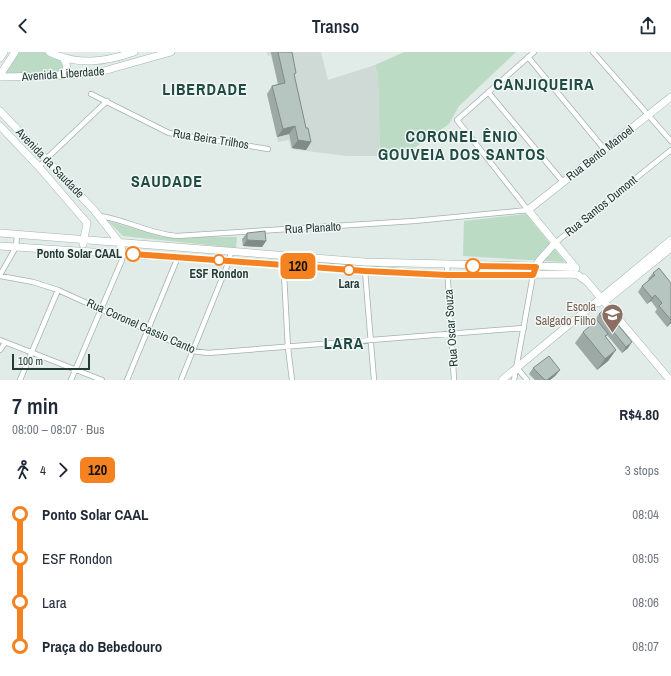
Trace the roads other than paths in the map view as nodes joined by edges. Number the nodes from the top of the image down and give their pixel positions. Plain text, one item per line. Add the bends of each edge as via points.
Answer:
1 (4, 52) edge
2 (15, 52) edge
3 (49, 52) edge
4 (134, 52) edge
5 (171, 52) edge
6 (534, 52) edge
7 (592, 52) edge
8 (62, 57) junction
9 (528, 57) junction
10 (0, 58) edge
11 (0, 76) edge
12 (55, 76) junction
13 (488, 92) junction
14 (91, 94) dead end
15 (671, 97) edge
16 (107, 101) junction
17 (0, 111) edge
18 (649, 114) junction
19 (0, 126) edge
20 (671, 141) edge
21 (268, 149) dead end
22 (605, 150) junction
23 (671, 150) edge
24 (46, 158) junction
25 (39, 167) junction
26 (563, 182) junction
27 (528, 210) junction
28 (100, 216) junction
29 (87, 223) junction
30 (2, 232) edge
31 (17, 235) junction
32 (84, 240) junction
33 (671, 240) edge
34 (119, 242) junction
35 (555, 243) junction
36 (0, 246) edge
37 (16, 247) junction
38 (671, 248) edge
39 (81, 251) junction
40 (231, 252) junction
41 (123, 253) junction
42 (283, 256) junction
43 (178, 257) junction
44 (229, 261) junction
45 (283, 265) junction
46 (447, 265) junction
47 (536, 267) junction
48 (575, 267) junction
49 (365, 271) junction
50 (0, 275) edge
51 (447, 275) junction
52 (533, 275) junction
53 (631, 276) junction
54 (586, 281) junction
55 (58, 290) junction
56 (599, 301) junction
57 (101, 308) junction
58 (524, 328) junction
59 (148, 332) junction
60 (452, 334) junction
61 (370, 341) junction
62 (2, 342) edge
63 (288, 348) junction
64 (0, 350) edge
65 (193, 351) junction
66 (32, 353) junction
67 (517, 368) junction
68 (75, 370) junction
69 (20, 380) edge
70 (71, 380) edge
71 (102, 380) edge
72 (128, 380) edge
73 (181, 380) edge
74 (292, 380) edge
75 (374, 380) edge
76 (454, 380) edge
77 (502, 380) edge
78 (514, 380) edge
79 (527, 380) edge
80 (670, 380) edge

1 - 10 main road
2 - 11 main road
3 - 8 main road, Avenida Liberdade
4 - 8 main road, Avenida Liberdade via 94,62
5 - 12 main road, Avenida Liberdade via 114,70
6 - 9 street
7 - 18 street
8 - 12 main road via 67,68
9 - 13 street
9 - 22 street
11 - 12 main road, Avenida Liberdade
13 - 26 street
13 - 27 street via 457,120
14 - 16 street, Rua Beira Trilhos
15 - 18 main road, Rua Bento Manoel
16 - 21 street, Rua Beira Trilhos via 169,133
16 - 24 street
17 - 24 main road, Avenida da Saudade
18 - 20 street
18 - 22 main road, Rua Bento Manoel
19 - 25 main road, Avenida da Saudade
22 - 26 main road, Rua Bento Manoel
23 - 35 street, Rua Santos Dumont
24 - 25 street
24 - 28 main road, Avenida da Saudade
25 - 29 main road, Avenida da Saudade
26 - 27 main road, Rua Bento Manoel
27 - 28 street, Rua Planalto via 414,221 177,236 161,235
27 - 35 main road
28 - 29 main road
28 - 34 main road, Avenida da Saudade
29 - 32 main road
30 - 31 main road
31 - 32 main road
31 - 37 street
32 - 34 main road
32 - 39 main road
33 - 53 main road
34 - 40 main road
34 - 41 main road, Avenida da Saudade
35 - 47 main road, Rua Santos Dumont
35 - 48 main road
36 - 37 main road
37 - 39 main road
37 - 50 street
38 - 53 main road
39 - 41 main road
40 - 42 main road
40 - 44 street
41 - 43 main road
41 - 57 street
42 - 45 street
42 - 46 main road
43 - 44 main road
43 - 59 street
44 - 45 main road
44 - 65 street
45 - 49 main road
45 - 63 street
46 - 47 main road
46 - 51 street, Rua Oscar Souza
47 - 48 main road
47 - 52 main road, Rua Santos Dumont
48 - 54 main road
49 - 51 main road
49 - 61 street
50 - 55 street, Rua Coronel Cassio Canto
51 - 52 main road
51 - 60 street, Rua Oscar Souza
52 - 54 main road via 571,274 578,275
52 - 58 street
53 - 56 main road
54 - 56 main road
55 - 57 street, Rua Coronel Cassio Canto
55 - 66 street
56 - 67 main road
56 - 80 main road
57 - 59 street, Rua Coronel Cassio Canto
57 - 68 street
58 - 60 street, Rua Coronel Cassio Canto
58 - 67 street
59 - 65 street, Rua Coronel Cassio Canto
59 - 72 street
60 - 61 street, Rua Coronel Cassio Canto
60 - 76 street, Rua Oscar Souza
61 - 63 street, Rua Coronel Cassio Canto
61 - 75 street
62 - 64 street
62 - 66 street
63 - 65 street, Rua Coronel Cassio Canto via 208,353
63 - 74 street
65 - 73 street
66 - 68 street
66 - 69 street
67 - 77 main road
67 - 78 street
67 - 79 street
68 - 70 street
68 - 71 street

